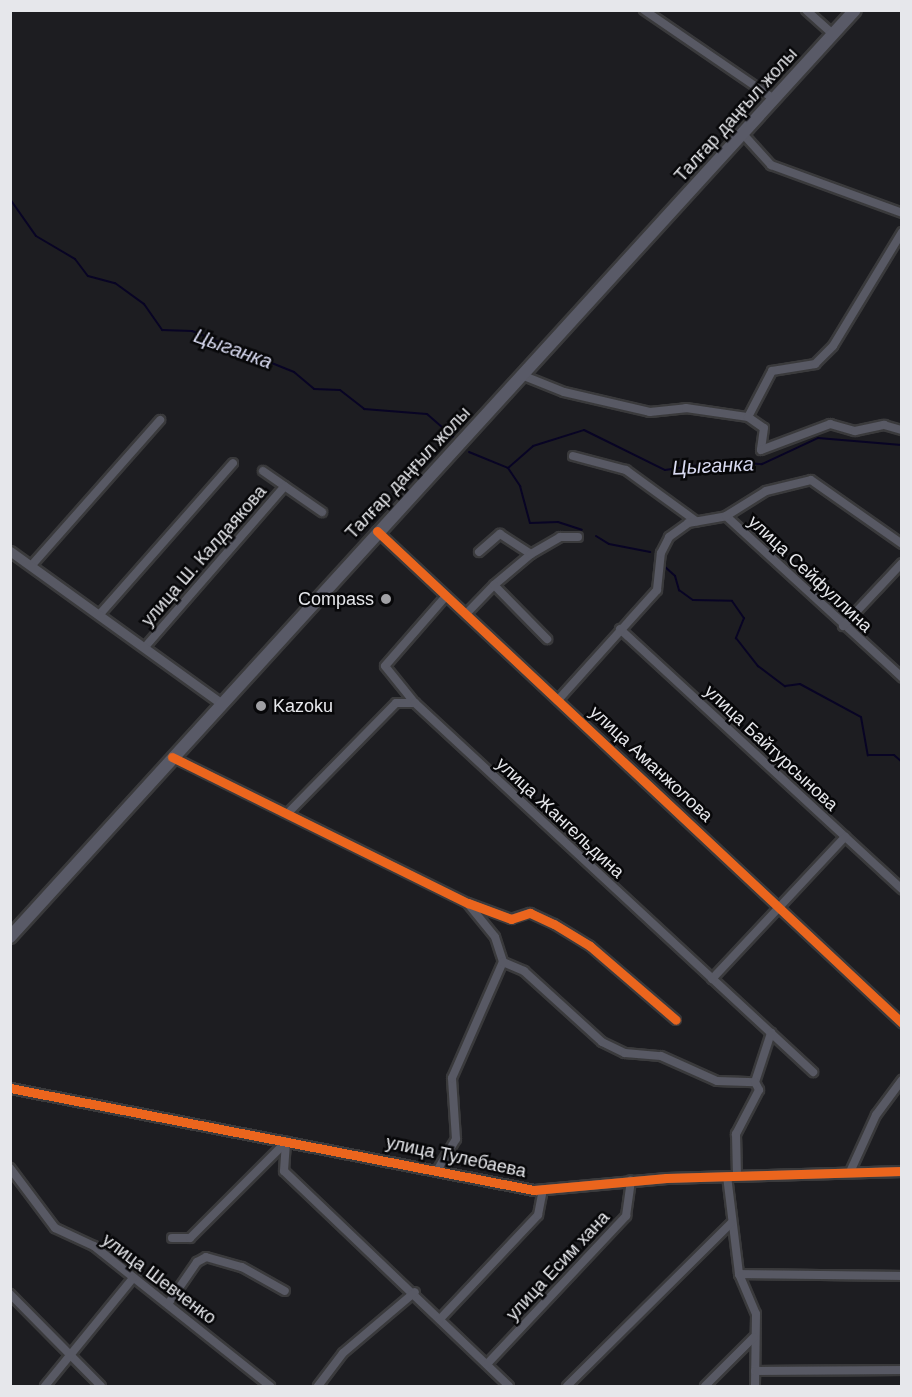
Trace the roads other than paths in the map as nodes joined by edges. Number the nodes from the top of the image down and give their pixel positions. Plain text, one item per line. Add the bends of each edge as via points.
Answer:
1 (644, 10) edge
2 (806, 10) edge
3 (855, 10) edge
4 (833, 34) junction
5 (774, 99) junction
6 (743, 134) junction
7 (902, 213) edge
8 (902, 232) edge
9 (524, 376) junction
10 (748, 417) junction
11 (160, 420) dead end
12 (902, 430) edge
13 (573, 456) dead end
14 (233, 463) dead end
15 (263, 471) dead end
16 (285, 486) junction
17 (322, 512) dead end
18 (726, 516) junction
19 (696, 521) junction
20 (377, 531) junction
21 (578, 537) dead end
22 (902, 544) edge
23 (10, 551) edge
24 (479, 552) dead end
25 (531, 554) junction
26 (902, 563) edge
27 (31, 566) junction
28 (494, 585) junction
29 (446, 596) junction
30 (100, 614) junction
31 (465, 614) junction
32 (843, 626) junction
33 (620, 629) junction
34 (547, 639) dead end
35 (146, 647) junction
36 (902, 677) edge
37 (558, 700) junction
38 (221, 703) junction
39 (415, 703) junction
40 (172, 757) junction
41 (288, 813) junction
42 (845, 837) junction
43 (902, 889) edge
44 (468, 903) junction
45 (782, 908) junction
46 (10, 937) edge
47 (504, 962) junction
48 (712, 979) junction
49 (676, 1020) dead end
50 (902, 1023) edge
51 (771, 1033) junction
52 (813, 1071) dead end
53 (902, 1080) edge
54 (755, 1082) junction
55 (10, 1088) edge
56 (286, 1142) junction
57 (10, 1168) edge
58 (438, 1169) junction
59 (902, 1171) edge
60 (849, 1172) junction
61 (727, 1176) junction
62 (738, 1176) junction
63 (631, 1180) junction
64 (543, 1189) junction
65 (730, 1223) junction
66 (172, 1238) dead end
67 (739, 1274) junction
68 (902, 1276) edge
69 (133, 1278) junction
70 (285, 1291) dead end
71 (415, 1292) junction
72 (10, 1294) edge
73 (168, 1304) junction
74 (440, 1319) junction
75 (754, 1337) junction
76 (67, 1353) junction
77 (488, 1363) junction
78 (902, 1370) edge
79 (755, 1371) junction
80 (45, 1386) edge
81 (101, 1386) edge
82 (270, 1386) edge
83 (318, 1386) edge
84 (509, 1386) edge
85 (567, 1386) edge
86 (705, 1386) edge
87 (755, 1386) edge

1 - 5 street
2 - 4 street
3 - 4 main road, Талғар даңғыл жолы
4 - 5 main road, Талғар даңғыл жолы
5 - 6 main road, Талғар даңғыл жолы
6 - 7 street via 771,165
6 - 9 main road, Талғар даңғыл жолы
8 - 10 street via 833,346 815,364 772,371
9 - 10 street via 564,392 650,412 686,408
9 - 20 main road, Талғар даңғыл жолы
10 - 12 street via 764,428 761,450 830,424 855,431 884,425
11 - 27 street
13 - 19 street via 626,470
14 - 30 street
15 - 16 street
16 - 17 street
16 - 35 street, улица Ш. Калдаякова
18 - 19 street
18 - 22 street via 766,491 811,480
18 - 32 street, улица Сейфуллина
19 - 33 street via 669,537 657,590
20 - 29 street, улица Аманжолова
20 - 38 main road, Талғар даңғыл жолы
21 - 25 street via 555,538
23 - 27 street
24 - 25 street via 500,534
25 - 28 street
26 - 32 street
27 - 30 street
28 - 31 street
28 - 34 street
29 - 31 street, улица Аманжолова
29 - 39 street, улица Жангельдина via 385,666
30 - 35 street
31 - 37 street, улица Аманжолова
32 - 36 street, улица Сейфуллина
33 - 37 street
33 - 42 street, улица Байтурсынова
35 - 38 street
37 - 45 street, улица Аманжолова
38 - 40 main road, Талғар даңғыл жолы
39 - 41 street via 396,703
39 - 48 street, улица Жангельдина
40 - 41 street
40 - 46 main road, Талғар даңғыл жолы
41 - 44 street
42 - 43 street, улица Байтурсынова
42 - 45 street
44 - 47 street via 495,937
44 - 49 street via 511,919 530,913 554,924 590,946
45 - 48 street
45 - 50 street, улица Аманжолова
47 - 54 street via 524,971 602,1042 625,1053 661,1056 717,1081
47 - 58 street via 453,1078 456,1139
48 - 51 street, улица Жангельдина
51 - 52 street, улица Жангельдина
51 - 54 street
53 - 60 street via 876,1115
54 - 62 street via 759,1090 736,1134
55 - 56 street, улица Тулебаева
56 - 58 street, улица Тулебаева
56 - 66 street via 190,1238
56 - 71 street via 284,1171
57 - 69 street, улица Шевченко via 55,1228 94,1246
58 - 64 street, улица Тулебаева
59 - 60 street, улица Тулебаева
60 - 62 street, улица Тулебаева
61 - 62 street, улица Тулебаева
61 - 63 street, улица Тулебаева
61 - 65 street
63 - 64 street, улица Тулебаева
63 - 77 street, улица Есим хана via 626,1216
64 - 74 street via 538,1215
65 - 67 street
65 - 85 street
67 - 68 street
67 - 75 street via 756,1314
69 - 73 street, улица Шевченко
69 - 76 street
70 - 73 street via 242,1267 206,1257 196,1262
71 - 74 street
71 - 83 street via 343,1353
72 - 76 street
73 - 82 street, улица Шевченко
74 - 77 street
75 - 79 street
75 - 86 street
76 - 80 street
76 - 81 street
77 - 84 street
78 - 79 street
79 - 87 street

